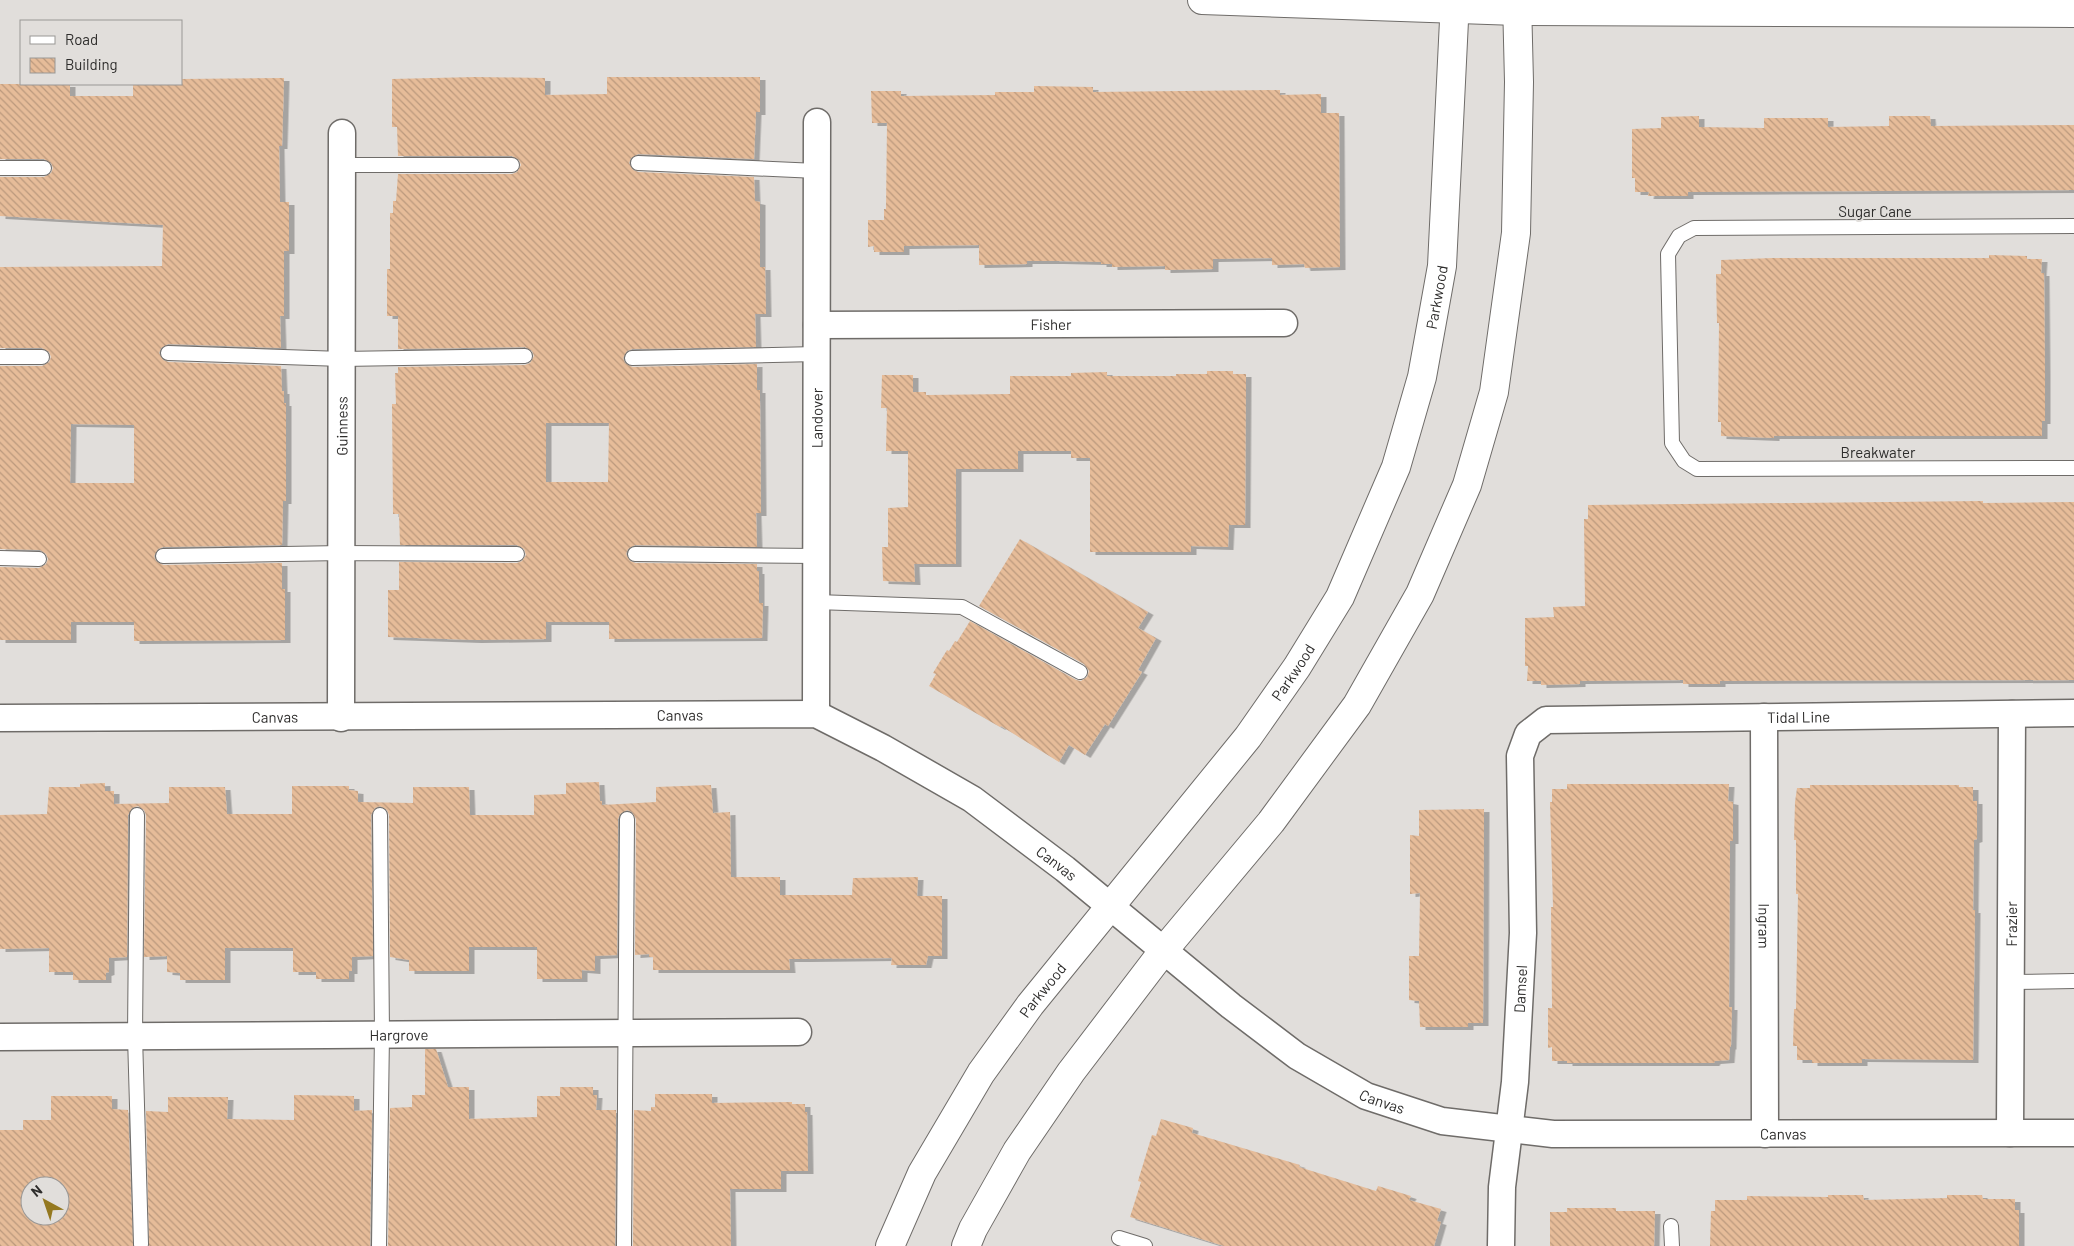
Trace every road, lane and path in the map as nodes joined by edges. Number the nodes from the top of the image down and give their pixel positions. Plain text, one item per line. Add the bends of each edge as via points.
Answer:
1 (1202, 0) edge
2 (1454, 4) edge
3 (1517, 5) edge
4 (2074, 13) edge
5 (817, 122) dead end
6 (342, 133) dead end
7 (638, 163) dead end
8 (342, 165) junction
9 (512, 165) dead end
10 (0, 168) edge
11 (44, 168) dead end
12 (818, 170) junction
13 (2074, 226) edge
14 (1284, 323) dead end
15 (817, 325) junction
16 (168, 353) dead end
17 (817, 354) junction
18 (524, 356) dead end
19 (0, 357) edge
20 (42, 357) dead end
21 (632, 358) dead end
22 (342, 359) junction
23 (1684, 461) joint
24 (2074, 468) edge
25 (342, 553) junction
26 (518, 554) dead end
27 (635, 554) dead end
28 (163, 556) dead end
29 (816, 556) junction
30 (0, 558) edge
31 (39, 558) dead end
32 (816, 602) junction
33 (1080, 672) dead end
34 (2074, 713) edge
35 (816, 714) junction
36 (2012, 714) junction
37 (1764, 717) junction
38 (0, 718) edge
39 (341, 718) junction
40 (1528, 734) joint
41 (137, 815) dead end
42 (380, 815) dead end
43 (627, 819) dead end
44 (1111, 906) junction
45 (1164, 950) junction
46 (2074, 981) edge
47 (2011, 982) junction
48 (798, 1032) dead end
49 (625, 1033) junction
50 (382, 1034) junction
51 (135, 1036) junction
52 (0, 1037) edge
53 (1509, 1129) junction
54 (2010, 1133) junction
55 (2074, 1133) edge
56 (1765, 1134) junction
57 (1671, 1226) dead end
58 (1119, 1238) dead end
59 (140, 1244) dead end
60 (379, 1246) edge
61 (624, 1246) edge
62 (890, 1246) edge
63 (966, 1246) edge
64 (1145, 1246) edge
65 (1501, 1246) edge
66 (1672, 1246) edge

1 - 2 street
2 - 3 street
2 - 44 street, Parkwood via 1442,266 1422,377 1396,467 1340,597 1297,667 1248,737
3 - 4 street
3 - 45 street via 1516,233 1494,392 1466,485 1420,594 1357,705 1271,822
5 - 12 street, Landover
6 - 8 street, Guinness
7 - 12 lane
8 - 9 lane
8 - 22 street, Guinness
10 - 11 lane
12 - 15 street, Landover
13 - 23 lane, Sugar Cane via 1694,228 1680,236 1668,254 1672,443
14 - 15 street, Fisher
15 - 17 street, Landover
16 - 22 lane
17 - 21 lane
17 - 29 street, Landover
18 - 22 lane
19 - 20 lane
22 - 25 street, Guinness
23 - 24 lane, Breakwater via 1698,469
25 - 26 lane
25 - 28 lane
25 - 39 street, Guinness
27 - 29 lane
29 - 32 street, Landover
30 - 31 lane
32 - 33 lane via 962,607
32 - 35 street, Landover
34 - 36 street, Tidal Line
35 - 39 street, Canvas
35 - 44 street, Canvas via 972,799
36 - 37 street, Tidal Line
36 - 47 street, Frazier
37 - 40 street, Tidal Line via 1546,720
37 - 56 street, Ingram
38 - 39 street, Canvas
40 - 53 street, Damsel via 1520,756 1523,934 1515,1082
41 - 51 lane
42 - 50 lane
43 - 49 lane
44 - 45 street, Canvas
44 - 62 street, Parkwood via 1030,1005 981,1073 922,1173
45 - 53 street, Canvas via 1297,1056 1366,1096 1442,1121
45 - 63 street via 1071,1072 1017,1151
46 - 47 lane
47 - 54 street, Frazier
48 - 49 street, Hargrove
49 - 50 street, Hargrove
49 - 61 lane
50 - 51 street, Hargrove
50 - 60 lane
51 - 52 street, Hargrove
51 - 59 lane
53 - 56 street, Canvas via 1552,1134
53 - 65 street, Damsel via 1502,1187
54 - 55 street, Canvas
54 - 56 street, Canvas
57 - 66 lane
58 - 64 lane

